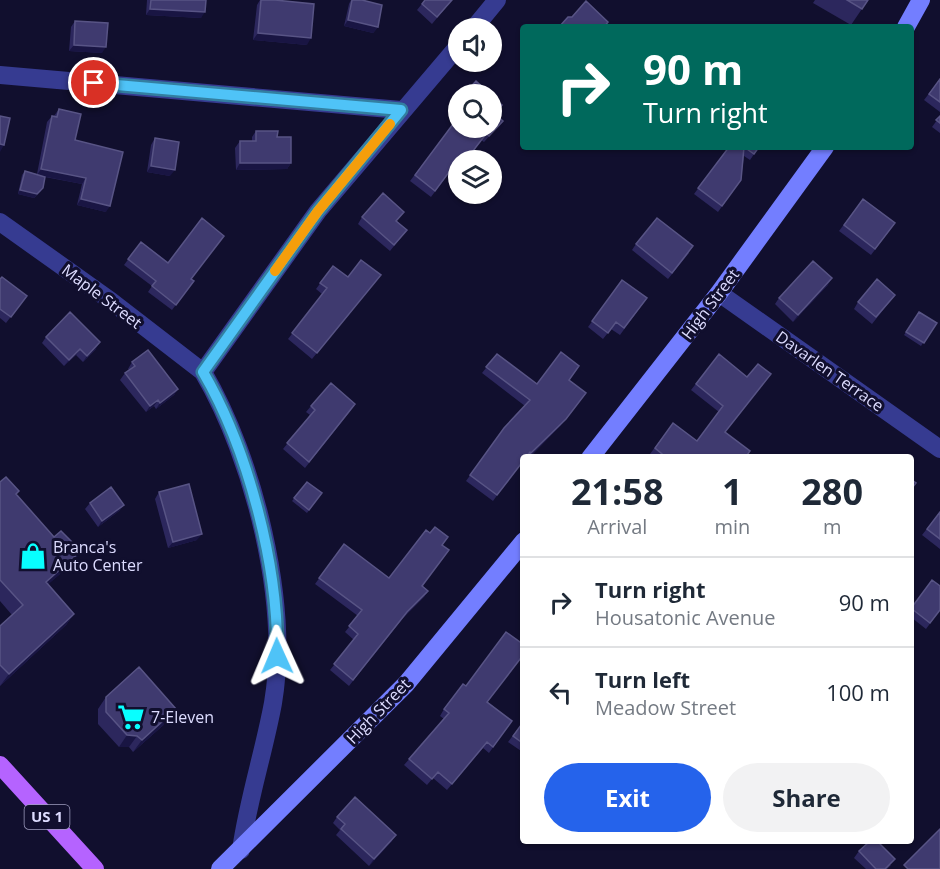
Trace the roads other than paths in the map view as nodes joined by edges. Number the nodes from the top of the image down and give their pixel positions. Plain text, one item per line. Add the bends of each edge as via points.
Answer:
1 (497, 0) edge
2 (921, 0) edge
3 (482, 18) edge
4 (908, 24) edge
5 (448, 57) edge
6 (0, 75) edge
7 (401, 110) junction
8 (823, 150) edge
9 (0, 222) edge
10 (720, 293) junction
11 (203, 372) junction
12 (940, 449) edge
13 (593, 454) edge
14 (520, 546) edge
15 (0, 765) edge
16 (241, 850) junction
17 (94, 869) edge
18 (220, 869) edge

1 - 3 street
2 - 4 main road
5 - 7 street
6 - 7 street
7 - 11 street via 318,211
8 - 10 main road, High Street
9 - 11 street, Maple Street
10 - 12 street, Davarlen Terrace
10 - 13 main road, High Street
11 - 16 street via 230,423 264,538 277,638 273,702 247,808
14 - 16 main road, High Street via 406,684
15 - 17 main road, US 1
16 - 18 main road, High Street

